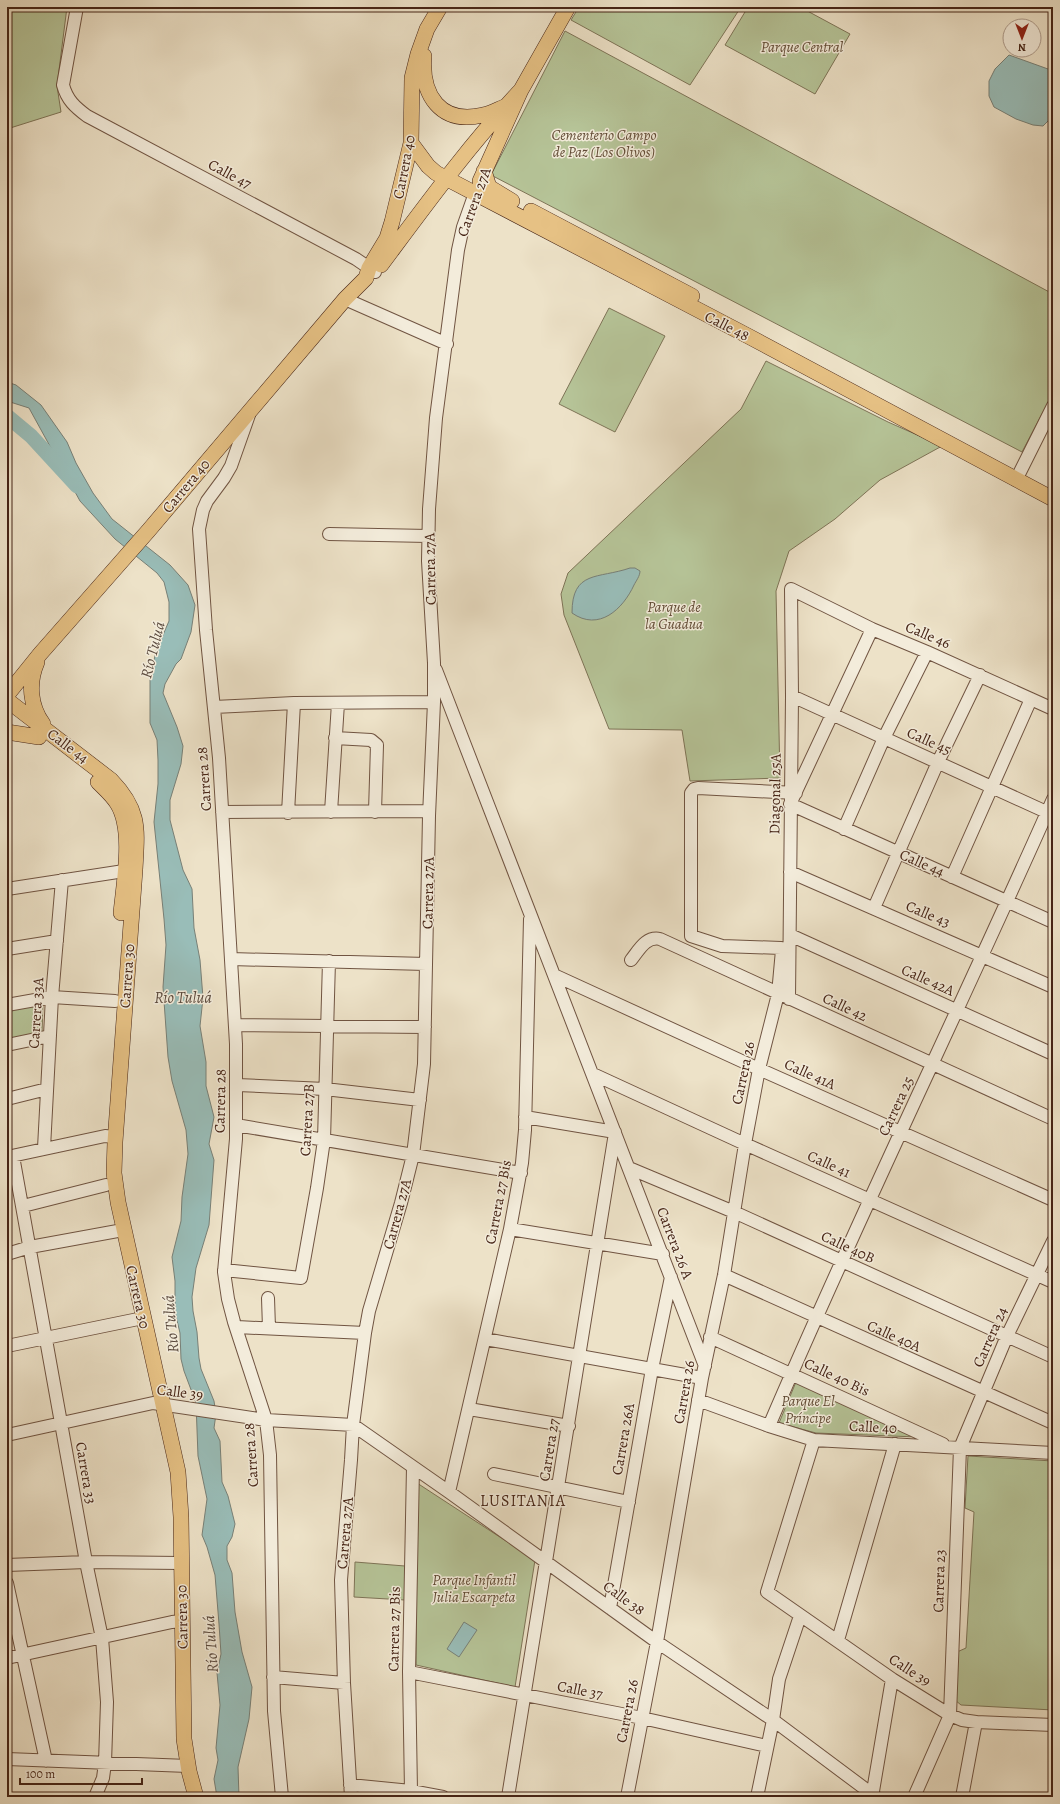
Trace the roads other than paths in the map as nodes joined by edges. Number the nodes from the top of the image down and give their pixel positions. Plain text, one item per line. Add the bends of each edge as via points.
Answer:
1 (77, 7) edge
2 (440, 7) edge
3 (568, 7) edge
4 (427, 29) junction
5 (521, 90) junction
6 (504, 107) junction
7 (411, 143) junction
8 (484, 172) junction
9 (446, 178) junction
10 (475, 193) junction
11 (370, 273) junction
12 (345, 300) junction
13 (447, 344) junction
14 (1053, 406) edge
15 (250, 411) junction
16 (1053, 424) edge
17 (1022, 478) junction
18 (1053, 490) edge
19 (1053, 499) edge
20 (330, 534) dead end
21 (428, 536) junction
22 (791, 589) joint
23 (872, 630) junction
24 (927, 652) junction
25 (40, 654) junction
26 (434, 663) junction
27 (980, 675) junction
28 (7, 695) edge
29 (792, 696) junction
30 (1031, 699) junction
31 (7, 700) edge
32 (434, 702) junction
33 (338, 703) junction
34 (294, 704) junction
35 (214, 707) junction
36 (1053, 709) edge
37 (7, 712) edge
38 (833, 715) junction
39 (455, 720) junction
40 (433, 722) junction
41 (7, 732) edge
42 (45, 735) junction
43 (335, 738) junction
44 (884, 738) junction
45 (938, 762) junction
46 (991, 786) junction
47 (792, 797) junction
48 (121, 799) joint
49 (1053, 799) edge
50 (429, 811) junction
51 (222, 812) junction
52 (288, 812) junction
53 (331, 812) junction
54 (375, 812) junction
55 (1050, 813) edge
56 (129, 818) junction
57 (844, 828) junction
58 (898, 853) junction
59 (124, 871) junction
60 (790, 872) junction
61 (952, 877) junction
62 (62, 880) junction
63 (7, 889) edge
64 (1007, 902) junction
65 (874, 908) junction
66 (530, 912) junction
67 (1053, 922) edge
68 (790, 935) junction
69 (57, 941) junction
70 (7, 949) edge
71 (983, 955) junction
72 (231, 959) junction
73 (631, 960) dead end
74 (329, 962) junction
75 (426, 964) junction
76 (554, 975) junction
77 (1053, 986) edge
78 (119, 995) junction
79 (784, 996) junction
80 (52, 997) junction
81 (7, 1005) edge
82 (957, 1010) junction
83 (235, 1025) junction
84 (327, 1026) junction
85 (425, 1027) junction
86 (50, 1036) junction
87 (7, 1045) edge
88 (1053, 1054) edge
89 (932, 1065) junction
90 (759, 1069) junction
91 (593, 1074) junction
92 (237, 1084) junction
93 (47, 1089) junction
94 (325, 1090) junction
95 (7, 1099) edge
96 (420, 1100) junction
97 (525, 1118) junction
98 (1053, 1119) edge
99 (236, 1125) junction
100 (615, 1132) junction
101 (902, 1132) junction
102 (110, 1136) junction
103 (324, 1140) junction
104 (745, 1144) junction
105 (44, 1148) junction
106 (413, 1155) junction
107 (10, 1156) edge
108 (629, 1168) junction
109 (521, 1173) junction
110 (106, 1185) junction
111 (869, 1199) junction
112 (1053, 1200) edge
113 (23, 1206) junction
114 (734, 1212) junction
115 (510, 1229) junction
116 (119, 1231) junction
117 (1053, 1240) edge
118 (598, 1244) junction
119 (30, 1247) junction
120 (7, 1254) edge
121 (663, 1254) junction
122 (841, 1262) junction
123 (224, 1270) junction
124 (724, 1275) junction
125 (1037, 1275) junction
126 (671, 1277) junction
127 (1053, 1282) edge
128 (268, 1298) dead end
129 (816, 1318) junction
130 (139, 1319) junction
131 (237, 1327) junction
132 (268, 1328) junction
133 (365, 1332) junction
134 (1007, 1336) junction
135 (710, 1337) junction
136 (45, 1338) junction
137 (485, 1339) junction
138 (7, 1346) edge
139 (579, 1357) junction
140 (1053, 1357) edge
141 (705, 1366) junction
142 (652, 1369) junction
143 (792, 1373) junction
144 (702, 1378) junction
145 (982, 1393) junction
146 (698, 1400) junction
147 (158, 1404) junction
148 (468, 1409) junction
149 (266, 1420) junction
150 (60, 1422) junction
151 (1053, 1424) edge
152 (353, 1425) junction
153 (569, 1426) junction
154 (769, 1426) junction
155 (919, 1433) junction
156 (7, 1435) edge
157 (814, 1440) junction
158 (895, 1444) junction
159 (917, 1445) junction
160 (955, 1448) junction
161 (1053, 1453) edge
162 (413, 1467) junction
163 (494, 1474) dead end
164 (558, 1488) junction
165 (449, 1492) junction
166 (629, 1502) junction
167 (86, 1562) junction
168 (176, 1563) junction
169 (547, 1563) junction
170 (7, 1565) edge
171 (7, 1583) edge
172 (610, 1608) junction
173 (800, 1616) junction
174 (177, 1621) junction
175 (102, 1638) junction
176 (838, 1640) junction
177 (657, 1642) junction
178 (23, 1655) junction
179 (7, 1658) edge
180 (409, 1672) junction
181 (273, 1677) junction
182 (892, 1679) junction
183 (344, 1683) junction
184 (524, 1696) junction
185 (950, 1714) junction
186 (642, 1718) junction
187 (773, 1720) junction
188 (976, 1722) junction
189 (1053, 1725) edge
190 (768, 1746) junction
191 (7, 1759) edge
192 (46, 1760) junction
193 (105, 1764) junction
194 (183, 1766) junction
195 (350, 1791) edge
196 (405, 1792) edge
197 (873, 1796) edge
198 (95, 1797) edge
199 (186, 1797) edge
200 (196, 1797) edge
201 (282, 1797) edge
202 (443, 1797) edge
203 (508, 1797) edge
204 (627, 1797) edge
205 (757, 1797) edge
206 (914, 1797) edge
207 (962, 1797) edge

1 - 11 street, Calle 47 via 64,85 71,103 87,116 356,258
2 - 4 main road, Carrera 40
3 - 5 main road, Carrera 27A
4 - 6 main road via 424,82 429,95 437,105 446,112 470,117 484,115
4 - 7 main road, Carrera 40 via 412,78
5 - 6 main road, Carrera 40
5 - 8 main road, Carrera 27A
6 - 9 main road, Carrera 40
7 - 9 main road, Calle 48 via 428,166
7 - 11 main road, Carrera 40 via 389,233
8 - 10 main road, Carrera 27A
8 - 17 main road, Calle 48 via 486,182 494,191
9 - 10 main road, Calle 48
9 - 11 main road, Carrera 40
10 - 13 street, Carrera 27A via 461,235
10 - 17 main road, Calle 48
11 - 12 main road, Carrera 40
12 - 13 street
12 - 15 main road, Carrera 40
13 - 21 street, Carrera 27A via 436,418
14 - 17 street
15 - 25 main road, Carrera 40
15 - 35 street, Carrera 28 via 231,466 207,501 199,529
16 - 17 street
17 - 18 main road, Calle 48
17 - 19 main road, Calle 48
20 - 21 street
21 - 26 street, Carrera 27A
22 - 23 street, Calle 46
22 - 29 street, Diagonal 25A
23 - 24 street, Calle 46
23 - 38 street
24 - 27 street, Calle 46
24 - 44 street
25 - 28 main road, Carrera 40
25 - 42 main road via 32,677 33,702
26 - 32 street, Carrera 27A
26 - 39 street, Carrera 26 A
27 - 30 street, Calle 46
27 - 45 street
29 - 38 street, Calle 45
29 - 47 street, Diagonal 25A
30 - 36 street, Calle 46
30 - 46 street
31 - 42 main road, Calle 44
32 - 33 street
32 - 40 street, Carrera 27A
33 - 34 street
33 - 43 street
34 - 35 street
34 - 52 street
35 - 51 street, Carrera 28
37 - 42 main road, Calle 44
38 - 44 street, Calle 45
38 - 47 street
39 - 40 street via 443,714 437,716
39 - 66 street, Carrera 26 A
40 - 50 street, Carrera 27A
41 - 42 main road
42 - 48 main road, Calle 44
43 - 53 street
43 - 54 street via 371,740 377,744
44 - 45 street, Calle 45
44 - 57 street
45 - 46 street, Calle 45
45 - 58 street
46 - 55 street, Calle 45
46 - 61 street
47 - 57 street, Calle 44
47 - 60 street, Diagonal 25A
47 - 79 street via 698,788 691,793 691,936 722,946 781,948
48 - 56 main road, Carrera 30
49 - 55 street, Carrera 25
50 - 54 street
50 - 75 street, Carrera 27A
51 - 52 street
51 - 72 street, Carrera 28
52 - 53 street
53 - 54 street
55 - 64 street, Carrera 25
56 - 59 main road, Carrera 30
56 - 78 main road, Carrera 30 via 136,837 135,870
57 - 58 street, Calle 44
58 - 61 street, Calle 44
58 - 65 street
59 - 62 street
59 - 78 main road, Carrera 30
60 - 65 street, Calle 43
60 - 68 street, Diagonal 25A
61 - 64 street, Calle 44
62 - 63 street
62 - 69 street, Carrera 33A
64 - 67 street, Calle 44
64 - 71 street, Carrera 25
65 - 71 street, Calle 43
66 - 76 street, Carrera 26 A
66 - 97 street, Carrera 27 Bis
68 - 79 street, Diagonal 25A
68 - 82 street, Calle 42A
69 - 70 street
69 - 80 street, Carrera 33A
71 - 77 street, Calle 43
71 - 82 street, Carrera 25
72 - 74 street
72 - 83 street, Carrera 28
73 - 79 street, Calle 42 via 646,940 656,938
74 - 75 street
74 - 84 street, Carrera 27B
75 - 85 street, Carrera 27A
76 - 90 street, Calle 41A
76 - 91 street, Carrera 26 A
78 - 80 street
78 - 102 main road, Carrera 30
79 - 89 street, Calle 42
79 - 90 street, Carrera 26
80 - 81 street
80 - 86 street, Carrera 33A
82 - 88 street, Calle 42A
82 - 89 street, Carrera 25
83 - 84 street
83 - 92 street, Carrera 28
84 - 85 street
84 - 94 street, Carrera 27B
85 - 96 street, Carrera 27A
86 - 87 street
86 - 93 street, Carrera 33A
89 - 98 street, Calle 42
89 - 101 street, Carrera 25
90 - 101 street, Calle 41A
90 - 104 street, Carrera 26
91 - 100 street, Carrera 26 A
91 - 104 street, Calle 41
92 - 94 street
92 - 99 street, Carrera 28
93 - 95 street
93 - 105 street, Carrera 33A
94 - 96 street
94 - 103 street, Carrera 27B
96 - 106 street, Carrera 27A
97 - 100 street
97 - 109 street, Carrera 27 Bis
99 - 103 street
99 - 123 street, Carrera 28
100 - 108 street, Carrera 26 A
100 - 118 street, Carrera 27
101 - 111 street, Carrera 25
101 - 112 street, Calle 41A
102 - 105 street
102 - 110 main road, Carrera 30 via 104,1160
102 - 116 main road, Carrera 30
103 - 106 street
103 - 123 street, Carrera 27B via 300,1278
104 - 111 street, Calle 41
104 - 114 street, Carrera 26
105 - 107 street
106 - 109 street
106 - 133 street, Carrera 27A
107 - 113 street, Carrera 33
108 - 114 street, Calle 40B
108 - 121 street, Carrera 26 A
109 - 115 street, Carrera 27 Bis
110 - 113 street
110 - 116 main road, Carrera 30
111 - 122 street, Carrera 25
111 - 125 street, Calle 41
113 - 119 street, Carrera 33
114 - 122 street, Calle 40B
114 - 124 street, Carrera 26
115 - 118 street
115 - 137 street, Carrera 27 Bis
116 - 119 street
116 - 130 main road, Carrera 30
117 - 125 street, Carrera 24
118 - 121 street
118 - 139 street, Carrera 27
119 - 120 street
119 - 136 street, Carrera 33
121 - 126 street, Carrera 26 A
122 - 129 street, Carrera 25
122 - 134 street, Calle 40B
123 - 131 street, Carrera 28 via 228,1299
124 - 129 street, Calle 40A
124 - 135 street, Carrera 26
125 - 127 street, Calle 41
125 - 134 street, Carrera 24
126 - 141 street, Carrera 26 A
126 - 142 street, Carrera 26A
128 - 132 street
129 - 143 street, Carrera 25
129 - 145 street, Calle 40A
130 - 136 street
130 - 147 main road, Carrera 30
131 - 132 street
131 - 149 street, Carrera 28
132 - 133 street
133 - 152 street, Carrera 27A
134 - 140 street, Calle 40B
134 - 145 street, Carrera 24
135 - 141 street, Carrera 26
135 - 143 street, Calle 40 Bis
136 - 138 street
136 - 150 street, Carrera 33
137 - 139 street
137 - 148 street, Carrera 27 Bis
139 - 142 street
139 - 153 street, Carrera 27
141 - 144 street, Carrera 26
142 - 144 street
142 - 166 street, Carrera 26A
143 - 154 street, Carrera 25
143 - 155 street, Calle 40 Bis
144 - 146 street, Carrera 26
145 - 151 street, Calle 40A
145 - 160 street, Carrera 24
146 - 154 street, Calle 40
146 - 177 street, Carrera 26
147 - 149 street, Calle 39
147 - 150 street, Calle 39
147 - 168 main road, Carrera 30
148 - 153 street
148 - 165 street, Carrera 27 Bis
149 - 152 street, Calle 39
149 - 181 street, Carrera 28 via 270,1455
150 - 156 street, Calle 39
150 - 167 street, Carrera 33
152 - 162 street, Calle 38
152 - 183 street, Carrera 27A via 341,1580
153 - 164 street, Carrera 27
154 - 157 street, Calle 40
155 - 159 street
155 - 160 street, Calle 40 Bis
157 - 158 street, Calle 40
157 - 173 street, Calle 39 via 768,1592
158 - 159 street, Calle 40
158 - 176 street
159 - 160 street, Calle 40
160 - 161 street, Calle 40
160 - 185 street, Carrera 23
162 - 165 street, Calle 38
162 - 180 street, Carrera 27 Bis
163 - 164 street
164 - 166 street
164 - 169 street, Carrera 27
165 - 169 street, Calle 38
166 - 172 street, Carrera 26A
167 - 168 street
167 - 170 street
167 - 175 street, Carrera 33
168 - 174 main road, Carrera 30
169 - 172 street, Calle 38
169 - 184 street, Carrera 27
171 - 178 street
172 - 177 street, Calle 38
173 - 176 street, Calle 39
173 - 187 street via 779,1679
174 - 175 street
174 - 194 main road, Carrera 30 via 184,1724
175 - 178 street
175 - 193 street, Carrera 33 via 106,1689
176 - 182 street, Calle 39
177 - 186 street, Carrera 26
177 - 187 street, Calle 38
178 - 179 street
178 - 192 street
180 - 184 street, Calle 37
180 - 196 street, Carrera 27 Bis
181 - 183 street
181 - 201 street, Carrera 28
182 - 185 street, Calle 39
182 - 197 street
183 - 195 street, Carrera 27A
184 - 186 street, Calle 37
184 - 203 street, Carrera 27
185 - 188 street, Calle 39 via 962,1720
185 - 206 street
186 - 190 street, Calle 37
186 - 204 street, Carrera 26
187 - 190 street
187 - 197 street, Calle 38
188 - 189 street, Calle 39
188 - 207 street
190 - 205 street
191 - 192 street
192 - 193 street
193 - 194 street
193 - 198 street, Carrera 33 via 103,1778
194 - 199 main road, Carrera 30
194 - 200 main road, Carrera 30
195 - 196 street
196 - 202 street

